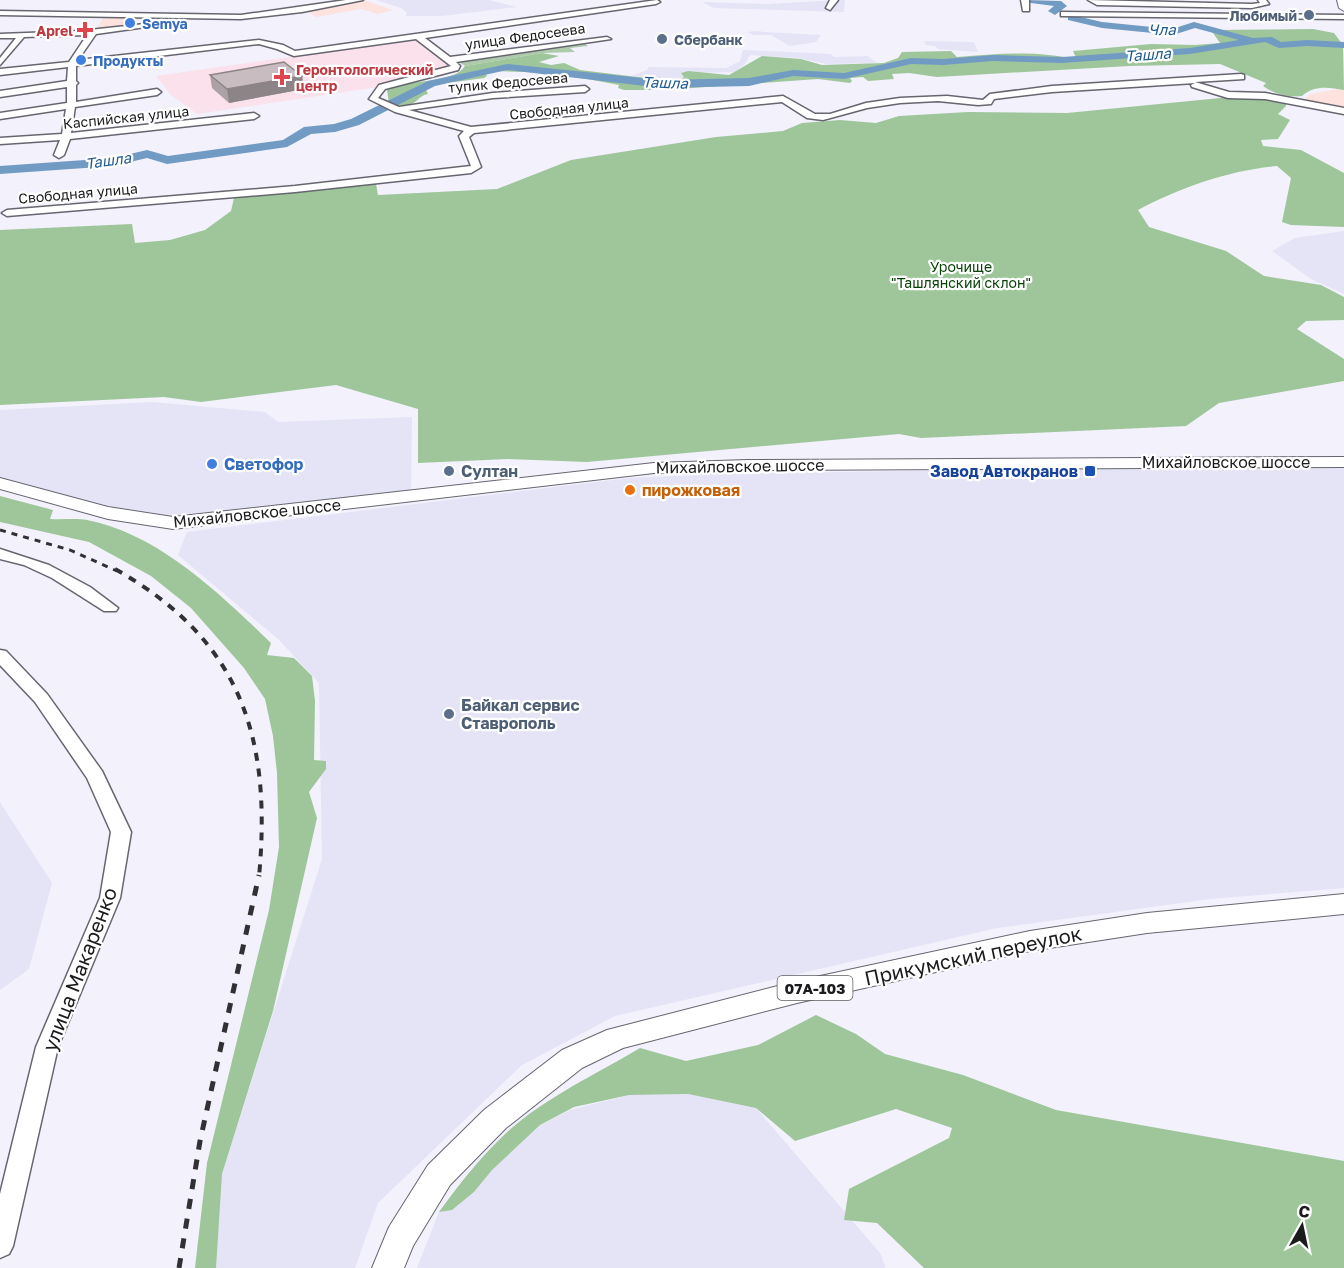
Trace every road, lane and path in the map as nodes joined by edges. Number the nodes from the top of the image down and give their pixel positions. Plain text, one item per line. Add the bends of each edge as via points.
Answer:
1 (359, 0) edge
2 (1262, 0) edge
3 (1342, 0) edge
4 (656, 2) dead end
5 (1095, 2) edge
6 (1154, 2) edge
7 (1223, 2) edge
8 (89, 6) dead end
9 (1344, 8) edge
10 (0, 12) edge
11 (78, 13) junction
12 (1064, 14) dead end
13 (1234, 16) junction
14 (1344, 17) edge
15 (243, 18) junction
16 (251, 30) dead end
17 (93, 32) junction
18 (22, 35) junction
19 (0, 36) edge
20 (419, 37) junction
21 (607, 39) dead end
22 (259, 42) junction
23 (450, 60) junction
24 (0, 63) edge
25 (72, 63) junction
26 (0, 72) edge
27 (1241, 77) dead end
28 (1182, 81) junction
29 (74, 83) junction
30 (585, 89) dead end
31 (158, 92) dead end
32 (0, 94) edge
33 (71, 105) junction
34 (398, 110) junction
35 (1344, 111) edge
36 (0, 116) edge
37 (254, 116) dead end
38 (471, 130) junction
39 (66, 136) junction
40 (0, 141) edge
41 (59, 155) dead end
42 (7, 213) dead end
43 (1344, 462) edge
44 (0, 483) edge
45 (0, 554) edge
46 (110, 608) dead end
47 (0, 655) edge
48 (1344, 904) edge
49 (0, 1246) edge
50 (388, 1268) edge

1 - 15 street
2 - 7 street via 1263,6
3 - 9 main road
4 - 20 street, улица Федосеева
5 - 6 street
6 - 7 street
7 - 13 street
8 - 11 street
10 - 11 street
11 - 15 street
12 - 13 street
13 - 14 street
15 - 17 street
16 - 22 street
17 - 18 street
17 - 25 street
18 - 19 street
18 - 24 street
20 - 22 street, улица Федосеева via 294,54
20 - 23 street, улица Федосеева
21 - 23 street, улица Федосеева
22 - 25 street
23 - 34 street via 456,66 452,70 403,80 382,87 375,94 373,99
25 - 26 street
25 - 29 street
27 - 28 street, Свободная улица
28 - 35 street via 1228,94 1265,96
28 - 38 street, Свободная улица via 1052,89 990,97 988,102 979,104 945,99 888,102 819,117 810,116 783,99
29 - 32 street
29 - 33 street
30 - 34 street, тупик Федосеева via 455,99
31 - 33 street
33 - 36 street
33 - 39 street
34 - 38 street
37 - 39 street, Каспийская улица
38 - 42 street, Свободная улица via 464,136 476,166 471,170
39 - 40 street, Каспийская улица
39 - 41 street
43 - 44 main road, Михайловское шоссе via 654,468 173,523 125,517
45 - 46 street via 69,580
47 - 49 street, улица Макаренко via 40,698 95,776 121,832 110,898 47,1047
48 - 50 main road, Прикумский переулок / 07А-103 via 1165,921 1040,939 797,992 617,1038 572,1059 495,1119 439,1175 400,1238

